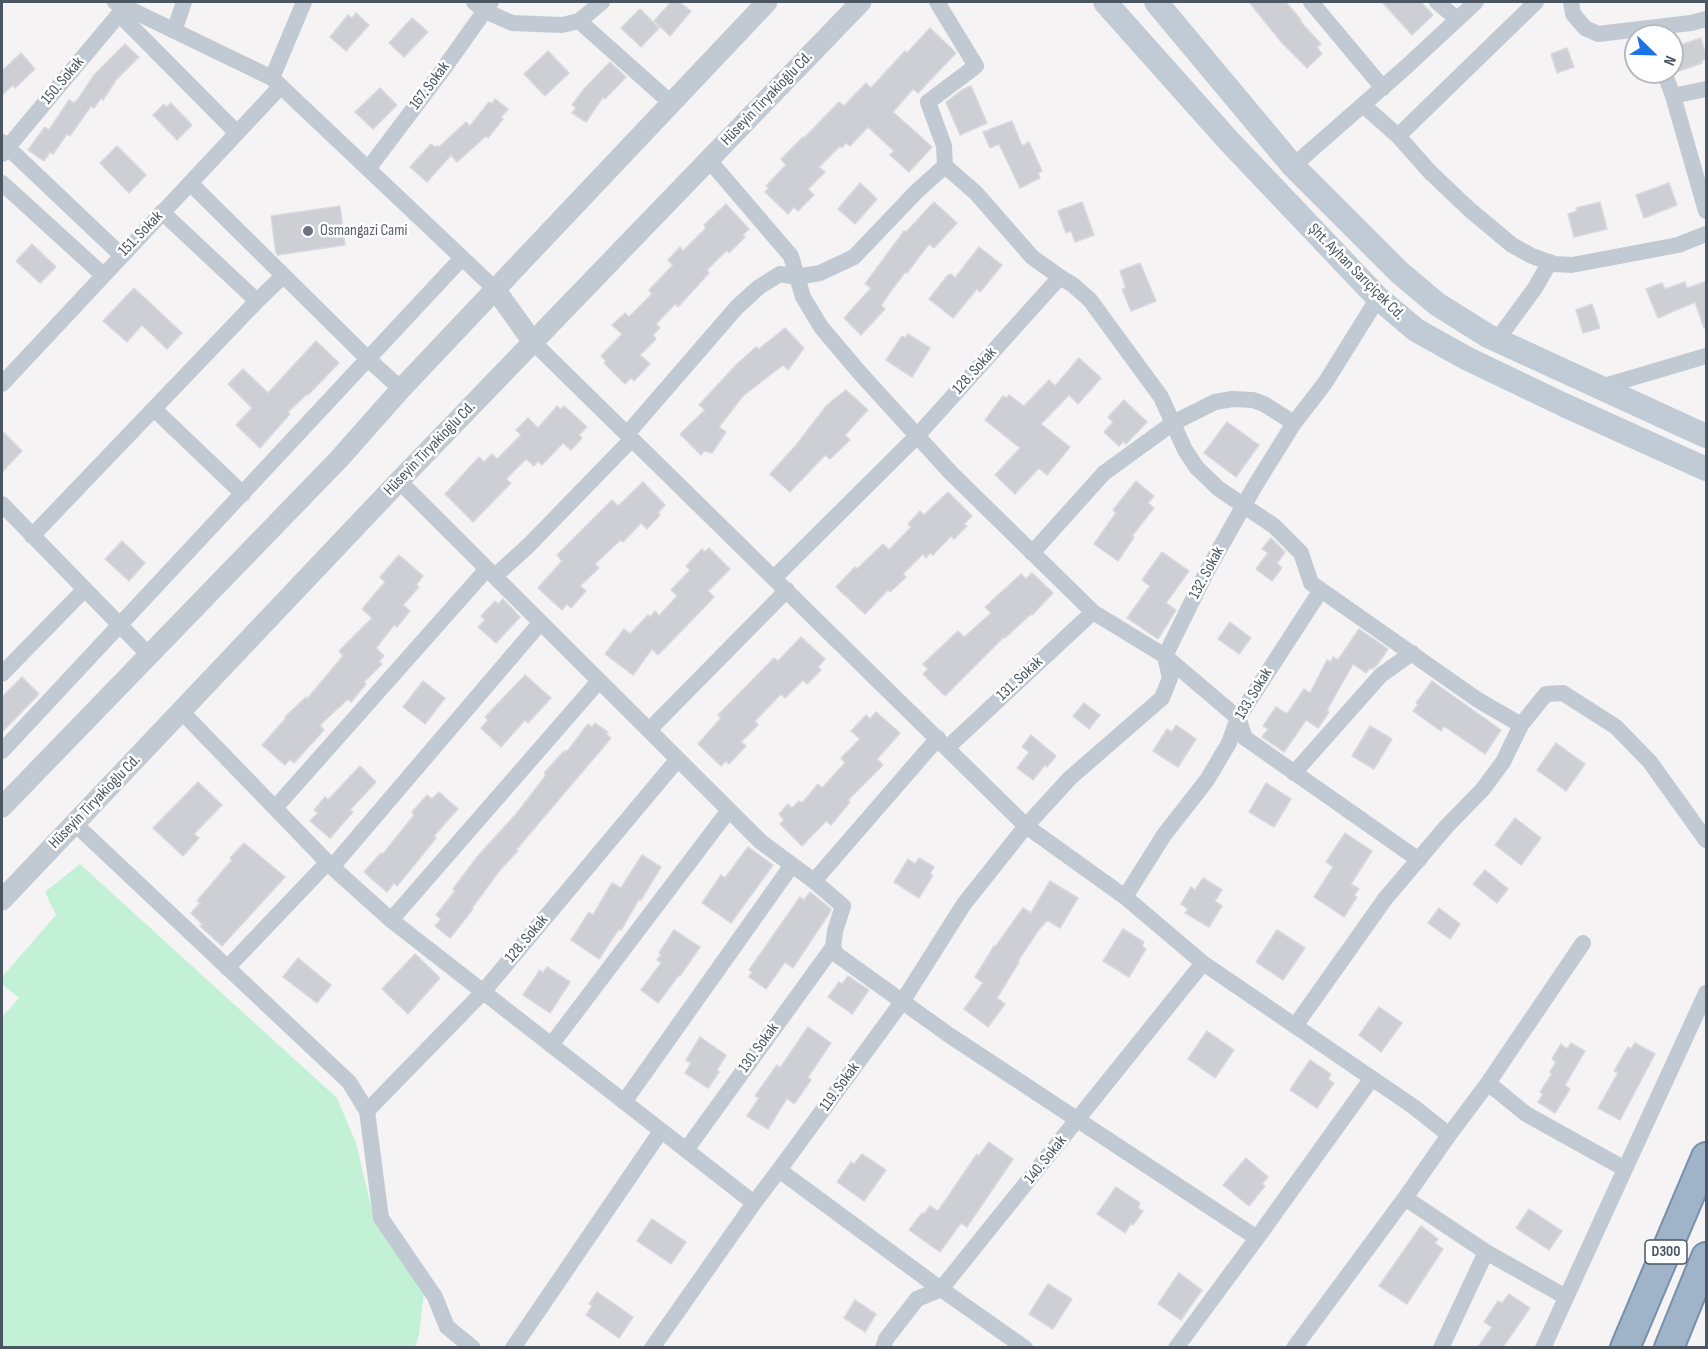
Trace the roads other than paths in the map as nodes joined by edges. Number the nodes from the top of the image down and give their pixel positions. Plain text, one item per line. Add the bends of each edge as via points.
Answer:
1 (184, 2) edge
2 (304, 2) edge
3 (602, 2) edge
4 (767, 2) edge
5 (861, 2) edge
6 (937, 2) edge
7 (1105, 2) edge
8 (1156, 2) edge
9 (1311, 2) edge
10 (1437, 2) edge
11 (1476, 2) edge
12 (1536, 2) edge
13 (1571, 2) edge
14 (483, 5) edge
15 (119, 8) edge
16 (1457, 19) junction
17 (1707, 19) edge
18 (579, 21) junction
19 (1684, 25) edge
20 (174, 31) junction
21 (1624, 33) edge
22 (277, 82) junction
23 (1668, 84) edge
24 (1383, 88) junction
25 (1707, 89) edge
26 (1673, 96) junction
27 (671, 103) junction
28 (1363, 105) junction
29 (237, 133) junction
30 (1398, 136) junction
31 (3, 148) edge
32 (708, 159) junction
33 (945, 166) junction
34 (1293, 166) junction
35 (368, 169) junction
36 (2, 183) edge
37 (190, 183) junction
38 (1707, 211) edge
39 (162, 212) junction
40 (1707, 234) edge
41 (121, 255) junction
42 (462, 258) junction
43 (1550, 262) junction
44 (103, 275) junction
45 (283, 276) junction
46 (1060, 276) junction
47 (797, 277) junction
48 (495, 289) junction
49 (1378, 298) junction
50 (257, 301) junction
51 (1497, 340) junction
52 (533, 342) junction
53 (1707, 356) edge
54 (368, 359) junction
55 (2, 384) edge
56 (1601, 387) junction
57 (401, 389) junction
58 (154, 409) junction
59 (1173, 423) junction
60 (1294, 423) junction
61 (917, 436) junction
62 (1707, 436) edge
63 (630, 437) junction
64 (1707, 469) edge
65 (399, 481) junction
66 (243, 494) junction
67 (2, 504) edge
68 (1244, 505) junction
69 (32, 536) junction
70 (1032, 553) junction
71 (491, 573) junction
72 (774, 578) junction
73 (85, 589) junction
74 (787, 590) junction
75 (1321, 590) junction
76 (1093, 612) junction
77 (541, 622) junction
78 (120, 625) junction
79 (1412, 652) junction
80 (149, 655) junction
81 (1165, 656) junction
82 (2, 674) edge
83 (599, 681) junction
84 (181, 711) junction
85 (1238, 718) junction
86 (1521, 725) junction
87 (649, 730) junction
88 (943, 743) junction
89 (2, 750) edge
90 (678, 759) junction
91 (1294, 773) junction
92 (2, 807) edge
93 (275, 808) junction
94 (729, 810) junction
95 (75, 824) junction
96 (1026, 826) junction
97 (1707, 840) edge
98 (1419, 860) junction
99 (330, 864) junction
100 (792, 865) junction
101 (814, 880) junction
102 (1125, 897) junction
103 (2, 900) edge
104 (391, 920) junction
105 (1583, 943) dead end
106 (833, 947) junction
107 (1203, 963) junction
108 (227, 968) junction
109 (483, 992) junction
110 (1707, 993) edge
111 (902, 1002) junction
112 (1295, 1026) junction
113 (551, 1045) junction
114 (1371, 1078) junction
115 (1488, 1083) junction
116 (624, 1101) junction
117 (367, 1111) junction
118 (1078, 1121) junction
119 (662, 1131) junction
120 (1449, 1135) junction
121 (686, 1150) junction
122 (1707, 1157) edge
123 (779, 1170) junction
124 (1625, 1170) junction
125 (1405, 1198) junction
126 (754, 1203) junction
127 (1257, 1238) junction
128 (1486, 1252) junction
129 (1707, 1257) edge
130 (941, 1289) junction
131 (1566, 1296) junction
132 (473, 1347) edge
133 (513, 1347) edge
134 (652, 1347) edge
135 (883, 1347) edge
136 (1025, 1347) edge
137 (1176, 1347) edge
138 (1294, 1347) edge
139 (1441, 1347) edge
140 (1543, 1347) edge
141 (1625, 1347) edge
142 (1669, 1347) edge

1 - 20 street
2 - 22 street
3 - 18 street
4 - 27 street
5 - 32 street, Hüseyin Tiryakioğlu Cd.
6 - 33 street via 976,66 928,102 944,146
7 - 49 main road, Şht. Ayhan Sarıçiçek Cd. via 1228,140
8 - 34 main road, Şht. Ayhan Sarıçiçek Cd.
9 - 24 street
10 - 16 street
11 - 16 street
12 - 30 street
13 - 21 street via 1573,14 1584,28 1598,34
14 - 18 street via 512,23 562,25
14 - 35 street, 167. Sokak via 442,71
15 - 20 street
15 - 29 street
15 - 31 street, 150. Sokak
16 - 24 street
17 - 19 street
18 - 27 street
20 - 22 street
22 - 29 street, 151. Sokak
22 - 35 street
23 - 26 street
24 - 28 street
25 - 26 street
26 - 38 street
27 - 48 street
28 - 30 street
28 - 34 street
29 - 37 street, 151. Sokak
30 - 43 street via 1478,217 1512,245
31 - 41 street
32 - 47 street via 791,256
32 - 52 street, Hüseyin Tiryakioğlu Cd.
33 - 46 street via 976,193 1032,257
33 - 47 street via 854,257 820,273
34 - 51 main road, Şht. Ayhan Sarıçiçek Cd. via 1399,272 1437,304
35 - 42 street
36 - 44 street
37 - 39 street, 151. Sokak
37 - 45 street
39 - 41 street, 151. Sokak
39 - 50 street
40 - 43 street via 1611,259 1572,265
41 - 44 street, 151. Sokak
42 - 48 street
42 - 54 street
43 - 51 street
44 - 55 street, 151. Sokak
45 - 50 street
45 - 54 street
46 - 59 street via 1090,300 1161,396
46 - 61 street, 128. Sokak
47 - 61 street via 803,297 821,327
47 - 63 street via 780,274 737,307
48 - 52 street
48 - 57 street
49 - 60 street, 132. Sokak via 1325,383
49 - 64 main road, Şht. Ayhan Sarıçiçek Cd. via 1416,330 1466,358
50 - 58 street
51 - 56 main road, Şht. Ayhan Sarıçiçek Cd.
52 - 63 street
52 - 65 street, Hüseyin Tiryakioğlu Cd.
53 - 56 street
54 - 57 street
54 - 66 street
56 - 62 main road, Şht. Ayhan Sarıçiçek Cd.
57 - 80 street via 339,459
58 - 66 street
58 - 69 street
59 - 60 street via 1215,402 1241,398 1264,404
59 - 68 street via 1197,468
59 - 70 street via 1104,472
60 - 68 street, 132. Sokak
61 - 70 street
61 - 72 street, 128. Sokak
63 - 71 street via 529,545
63 - 72 street
65 - 71 street
65 - 84 street, Hüseyin Tiryakioğlu Cd.
66 - 78 street
67 - 69 street
68 - 75 street via 1274,526 1301,553 1311,583
68 - 81 street, 132. Sokak
69 - 73 street
70 - 76 street
71 - 77 street
71 - 93 street
72 - 74 street
73 - 78 street
73 - 82 street
74 - 87 street
74 - 88 street
75 - 79 street
75 - 85 street, 133. Sokak
76 - 81 street
76 - 88 street, 131. Sokak
77 - 83 street
77 - 99 street
78 - 80 street
78 - 89 street
79 - 86 street via 1478,700
79 - 91 street via 1381,675
80 - 92 street
81 - 85 street
81 - 96 street via 1170,678 1162,698 1070,778
83 - 87 street
83 - 104 street
84 - 93 street
84 - 95 street, Hüseyin Tiryakioğlu Cd.
85 - 91 street via 1245,738
85 - 102 street, 133. Sokak via 1229,743 1207,780 1164,835
86 - 97 street via 1546,694 1563,693 1616,727 1650,762
86 - 98 street via 1503,762 1483,789
87 - 90 street
88 - 96 street
88 - 101 street, 131. Sokak
90 - 94 street
90 - 109 street, 128. Sokak
91 - 98 street
93 - 99 street
94 - 100 street via 760,842
94 - 113 street
95 - 103 street, Hüseyin Tiryakioğlu Cd.
95 - 108 street
96 - 102 street
96 - 111 street, 119. Sokak via 964,904
98 - 112 street via 1385,899
99 - 104 street
99 - 108 street
100 - 101 street
100 - 116 street
101 - 106 street via 843,906
102 - 107 street
104 - 109 street
105 - 115 street
106 - 111 street via 836,954
106 - 121 street, 130. Sokak
107 - 112 street
107 - 118 street, 140. Sokak
108 - 117 street via 349,1083
109 - 113 street
109 - 117 street, 128. Sokak
110 - 124 street
111 - 118 street
111 - 123 street, 119. Sokak
112 - 114 street
113 - 116 street
114 - 120 street
114 - 127 street
115 - 120 street
115 - 124 street via 1526,1114
116 - 119 street
117 - 132 street via 381,1218 435,1297 447,1327
118 - 127 street
118 - 130 street, 140. Sokak
119 - 121 street
119 - 133 street
120 - 125 street
121 - 126 street
122 - 141 highway, D300
123 - 126 street, 119. Sokak
123 - 130 street
124 - 131 street
125 - 128 street
125 - 138 street
126 - 134 street, 119. Sokak
127 - 137 street
128 - 131 street
128 - 139 street
129 - 142 highway, D300
130 - 135 street, 140. Sokak via 917,1299
130 - 136 street
131 - 140 street

